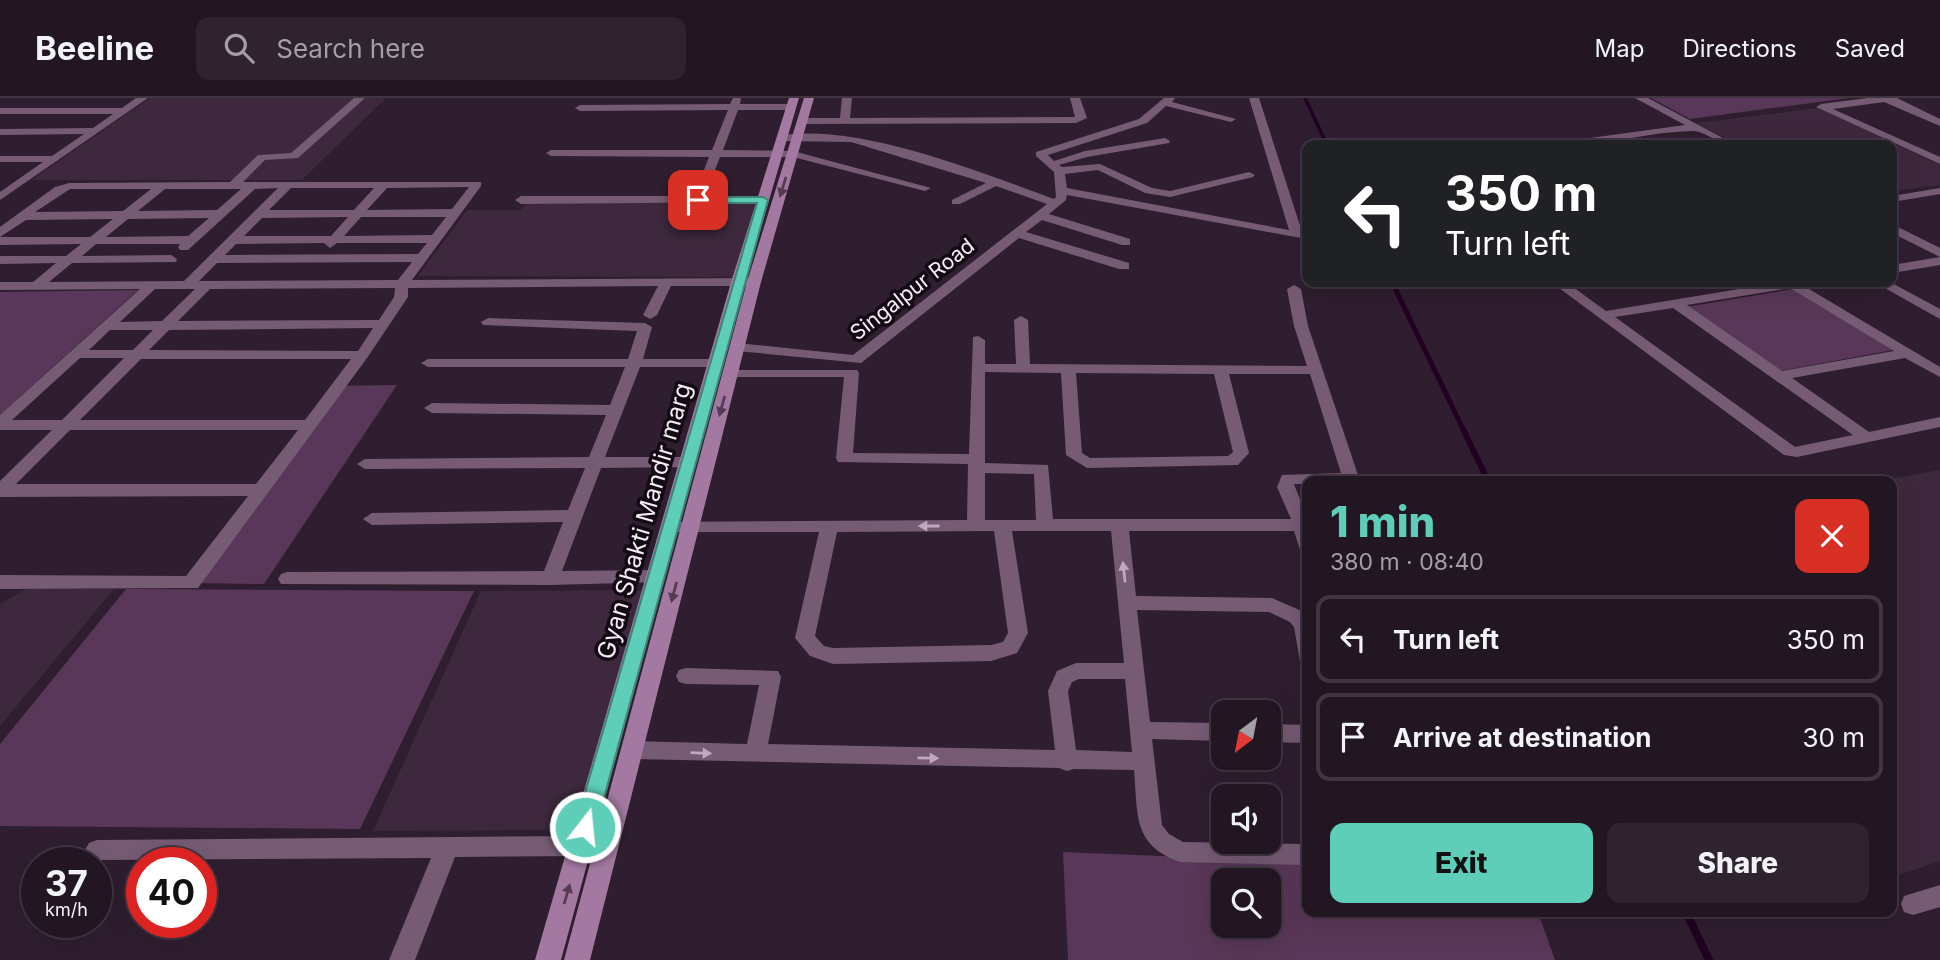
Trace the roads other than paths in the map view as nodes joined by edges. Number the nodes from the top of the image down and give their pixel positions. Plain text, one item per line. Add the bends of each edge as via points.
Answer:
1 (143, 98) edge
2 (360, 98) edge
3 (370, 98) edge
4 (809, 98) edge
5 (847, 98) edge
6 (1075, 98) edge
7 (1254, 98) edge
8 (1640, 98) edge
9 (1892, 98) edge
10 (1886, 99) edge
11 (1167, 101) edge
12 (736, 103) edge
13 (580, 108) dead end
14 (796, 109) edge
15 (0, 111) edge
16 (125, 111) junction
17 (1231, 119) dead end
18 (845, 121) junction
19 (1940, 122) edge
20 (1696, 127) junction
21 (95, 131) junction
22 (0, 132) edge
23 (1605, 139) joint
24 (1598, 140) edge
25 (1721, 140) edge
26 (1894, 140) edge
27 (1165, 141) dead end
28 (1897, 141) edge
29 (787, 146) junction
30 (551, 153) dead end
31 (716, 153) junction
32 (0, 159) edge
33 (55, 159) junction
34 (1940, 161) edge
35 (295, 168) dead end
36 (1054, 168) junction
37 (1249, 175) dead end
38 (283, 182) junction
39 (996, 182) junction
40 (383, 184) junction
41 (233, 185) junction
42 (252, 185) junction
43 (162, 186) junction
44 (925, 188) dead end
45 (1061, 190) junction
46 (1940, 191) edge
47 (1921, 194) junction
48 (0, 197) edge
49 (1897, 198) edge
50 (522, 200) dead end
51 (698, 200) junction
52 (763, 200) junction
53 (956, 202) dead end
54 (1940, 202) edge
55 (1055, 203) junction
56 (358, 213) junction
57 (455, 213) junction
58 (221, 214) junction
59 (259, 214) junction
60 (126, 215) junction
61 (1040, 215) junction
62 (23, 216) junction
63 (1897, 231) edge
64 (0, 233) edge
65 (1017, 233) junction
66 (218, 235) junction
67 (435, 239) junction
68 (93, 240) junction
69 (334, 240) junction
70 (0, 241) edge
71 (1126, 242) dead end
72 (1940, 253) edge
73 (421, 258) junction
74 (171, 259) junction
75 (214, 259) junction
76 (317, 259) junction
77 (0, 260) edge
78 (69, 260) junction
79 (1940, 261) edge
80 (1124, 266) dead end
81 (1897, 268) edge
82 (746, 282) junction
83 (666, 283) junction
84 (402, 284) junction
85 (147, 285) junction
86 (188, 285) junction
87 (206, 285) junction
88 (294, 285) junction
89 (0, 286) edge
90 (36, 286) junction
91 (1565, 287) edge
92 (1766, 287) edge
93 (1803, 287) edge
94 (1890, 287) edge
95 (1293, 289) dead end
96 (1675, 303) junction
97 (650, 315) dead end
98 (1940, 315) edge
99 (1604, 316) junction
100 (1021, 320) dead end
101 (488, 322) dead end
102 (383, 324) junction
103 (166, 325) junction
104 (106, 326) junction
105 (978, 340) dead end
106 (737, 347) junction
107 (1908, 353) junction
108 (76, 354) junction
109 (136, 355) junction
110 (362, 355) junction
111 (428, 363) dead end
112 (634, 363) junction
113 (723, 368) junction
114 (978, 368) junction
115 (1023, 368) junction
116 (1069, 368) junction
117 (1220, 369) junction
118 (1316, 370) junction
119 (1940, 373) edge
120 (1780, 376) junction
121 (432, 408) dead end
122 (616, 410) junction
123 (1940, 422) edge
124 (0, 424) edge
125 (66, 425) junction
126 (309, 425) junction
127 (1867, 438) junction
128 (688, 462) junction
129 (595, 463) junction
130 (976, 463) junction
131 (365, 464) dead end
132 (1351, 476) edge
133 (1302, 479) edge
134 (0, 491) edge
135 (262, 491) junction
136 (574, 516) junction
137 (372, 519) dead end
138 (1302, 521) edge
139 (1119, 524) junction
140 (1302, 525) edge
141 (681, 526) junction
142 (829, 526) junction
143 (976, 526) junction
144 (1002, 526) junction
145 (1045, 526) junction
146 (656, 577) junction
147 (550, 578) junction
148 (287, 579) dead end
149 (0, 582) edge
150 (1127, 603) junction
151 (1302, 624) edge
152 (1133, 671) junction
153 (686, 676) dead end
154 (1140, 730) junction
155 (1211, 732) edge
156 (1281, 733) edge
157 (1302, 734) edge
158 (632, 750) junction
159 (755, 754) junction
160 (1143, 761) junction
161 (1067, 762) junction
162 (581, 846) junction
163 (447, 848) junction
164 (112, 850) edge
165 (1302, 855) edge
166 (1940, 896) edge
167 (1913, 904) dead end
168 (402, 960) edge
169 (548, 960) edge
170 (577, 960) edge

1 - 16 street
2 - 41 street via 294,156 262,157
3 - 35 street
4 - 14 street, Gyan Shakti Mandir marg
5 - 18 street
6 - 18 street via 1082,118 1076,120
7 - 45 street via 1297,235
8 - 20 street
9 - 10 street
10 - 19 street
10 - 26 street via 1821,107
11 - 17 street
11 - 36 street via 1143,121 1044,151 1040,156
12 - 13 street
12 - 14 street
12 - 31 street
14 - 18 street
14 - 29 street, Gyan Shakti Mandir marg
15 - 16 street
16 - 21 street
20 - 23 street
20 - 25 street
21 - 22 street
21 - 33 street
23 - 24 street
27 - 36 street via 1085,154
28 - 34 street
29 - 31 street
29 - 39 street via 851,139
29 - 44 street
29 - 52 street, Gyan Shakti Mandir marg
29 -> 82 street, Gyan Shakti Mandir marg
30 - 31 street
31 - 51 street
32 - 33 street
33 - 48 street
36 - 37 street via 1100,167 1149,191 1170,194
36 - 45 street
38 - 40 street
38 - 42 street
38 - 59 street
39 - 53 street
39 - 55 street
40 - 56 street
40 - 57 street via 477,184
41 - 42 street
41 - 43 street
42 - 58 street
43 - 60 street
43 - 62 street via 66,186
45 - 55 street via 1062,198
46 - 47 street
47 - 49 street
47 - 54 street
50 - 51 street
51 - 52 street
52 - 82 street, Gyan Shakti Mandir marg
55 - 61 street, Singalpur Road
56 - 57 street
56 - 59 street
56 - 69 street
57 - 67 street
58 - 60 street
58 - 66 street
59 - 66 street
60 - 62 street
60 - 68 street
61 - 65 street, Singalpur Road
61 - 71 street
62 - 64 street
63 - 72 street
65 - 80 street
65 - 106 street, Singalpur Road via 856,360
66 - 68 street
66 - 69 street
66 - 74 street
66 - 75 street
67 - 69 street
67 - 73 street
68 - 70 street
68 - 78 street
69 - 76 street
73 - 76 street
73 - 84 street
74 - 78 street
74 - 85 street
75 - 76 street
75 - 86 street
76 - 88 street
77 - 78 street
78 - 90 street
79 - 81 street
82 - 83 street
82 - 106 street, Gyan Shakti Mandir marg
82 - 113 street, Gyan Shakti Mandir marg
83 - 84 street
83 - 97 street
84 - 88 street
84 - 102 street via 401,297
85 - 86 street
85 - 90 street
85 - 104 street
86 - 87 street
87 - 88 street
87 - 103 street
89 - 90 street
91 - 99 street
92 - 96 street
93 - 107 street
94 - 98 street
95 - 118 street
96 - 99 street
96 - 120 street
99 - 127 street via 1787,450
100 - 115 street
101 - 112 street via 645,327
102 - 103 street
102 - 110 street
103 - 104 street
103 - 109 street
104 - 108 street
105 - 114 street
106 - 113 street, Gyan Shakti Mandir marg
107 - 119 street
107 - 120 street
108 - 109 street
108 - 124 street
109 - 110 street
109 - 125 street
110 - 126 street
111 - 112 street
112 - 113 street
112 - 122 street
113 - 128 street, Gyan Shakti Mandir marg
113 - 130 street via 852,373 844,458
113 -> 141 street, Gyan Shakti Mandir marg
114 - 115 street
114 - 130 street
115 - 116 street
116 - 117 street
116 - 117 street via 1074,455 1087,463 1238,458 1241,453
117 - 118 street
118 - 132 street
120 - 127 street
121 - 122 street
122 - 129 street
123 - 127 street
124 - 125 street
125 - 126 street
125 - 134 street
126 - 135 street
128 - 129 street
128 - 141 street, Gyan Shakti Mandir marg
129 - 131 street
129 - 136 street
130 - 143 street
130 - 145 street via 1042,469
133 - 138 street via 1288,479 1285,487
134 - 135 street
135 - 149 street via 191,583
136 - 137 street
136 - 147 street
139 - 140 street
139 - 145 street
150 -> 139 street
141 - 142 street
141 - 146 street, Gyan Shakti Mandir marg
141 -> 158 street, Gyan Shakti Mandir marg
143 -> 142 street
142 - 144 street via 806,638 817,651 833,656 991,653 1010,648 1018,633
143 - 144 street
144 - 145 street
146 - 147 street
146 - 162 street, Gyan Shakti Mandir marg
147 - 148 street
150 - 151 street via 1272,604
150 - 152 street
152 - 154 street
152 - 161 street via 1076,671 1064,677 1058,691
153 - 159 street via 771,677
154 - 155 street
154 - 160 street
156 - 157 street
158 -> 159 street
158 - 170 street, Gyan Shakti Mandir marg
159 -> 161 street
160 - 161 street
160 - 165 street via 1151,829 1171,848 1180,852
162 - 163 street
169 -> 162 street, Gyan Shakti Mandir marg
163 - 164 street
163 - 168 street
166 - 167 street

